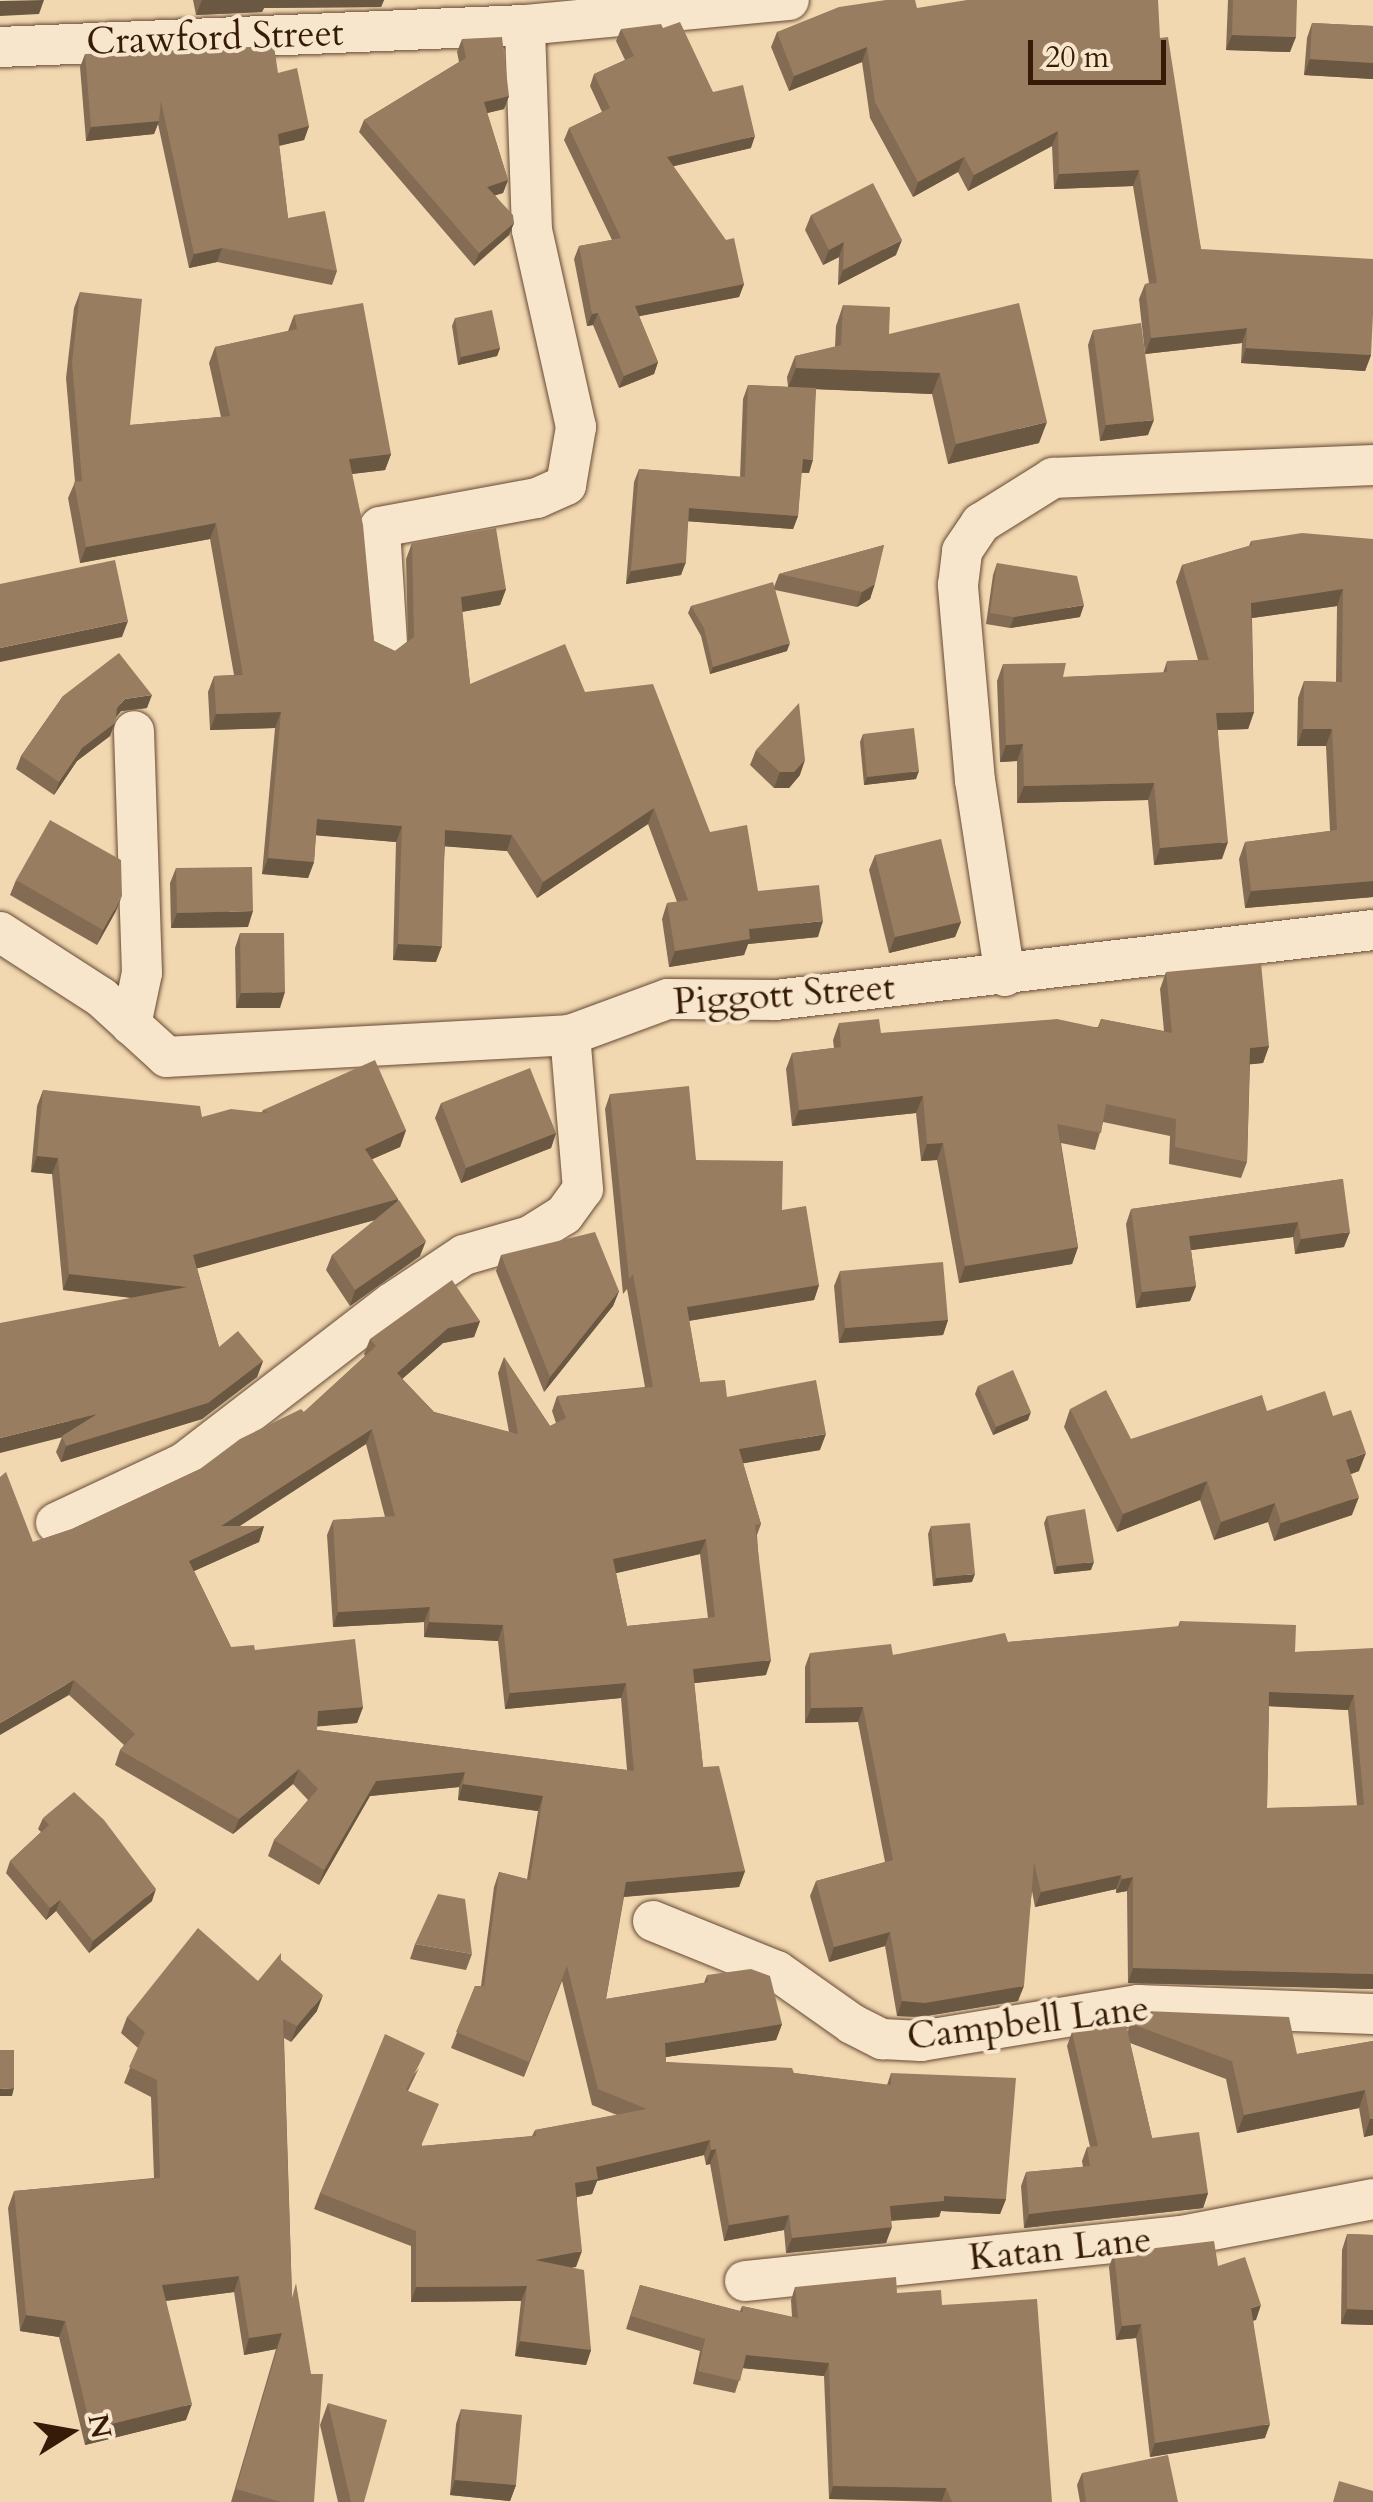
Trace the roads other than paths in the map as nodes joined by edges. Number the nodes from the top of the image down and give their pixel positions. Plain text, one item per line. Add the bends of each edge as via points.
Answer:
1 (790, 0) edge
2 (525, 25) junction
3 (0, 47) edge
4 (1373, 466) edge
5 (386, 643) edge
6 (134, 731) dead end
7 (1373, 930) edge
8 (0, 932) edge
9 (1005, 976) junction
10 (131, 1025) junction
11 (570, 1036) junction
12 (56, 1523) dead end
13 (653, 1922) dead end
14 (1373, 2014) edge
15 (1373, 2199) edge
16 (745, 2282) dead end

1 - 2 street, Crawford Street
2 - 3 street, Crawford Street
2 - 5 street via 532,230 576,426 566,486 537,498 380,528
4 - 9 street via 1053,478 982,523 962,551 958,585 975,781
6 - 10 street via 142,973
7 - 9 street, Piggott Street
8 - 10 street, Piggott Street via 101,997
9 - 11 street, Piggott Street via 776,1000 668,999
10 - 11 street, Piggott Street via 167,1057
11 - 12 street via 583,1189 564,1215 530,1236 464,1254 184,1463
13 - 14 street, Campbell Lane via 777,1971 882,2038 922,2041 1138,2005
15 - 16 street, Katan Lane via 1181,2236

